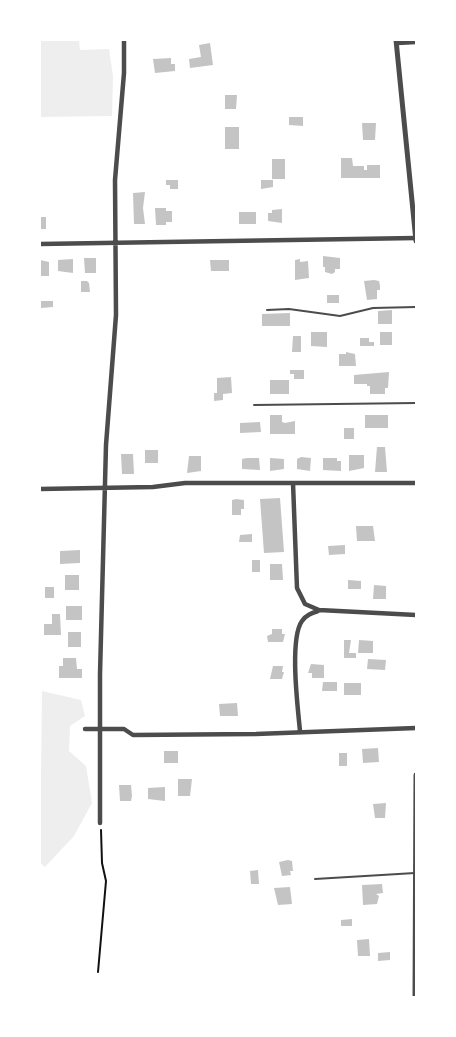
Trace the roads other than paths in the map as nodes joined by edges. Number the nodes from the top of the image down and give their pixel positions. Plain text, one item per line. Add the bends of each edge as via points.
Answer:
1 (124, 40) edge
2 (397, 42) edge
3 (416, 42) edge
4 (416, 239) edge
5 (116, 243) junction
6 (40, 244) edge
7 (416, 307) edge
8 (268, 310) dead end
9 (416, 403) edge
10 (254, 405) dead end
11 (293, 482) junction
12 (416, 483) edge
13 (40, 489) edge
14 (107, 489) junction
15 (319, 610) junction
16 (416, 615) edge
17 (416, 728) edge
18 (85, 729) dead end
19 (100, 729) junction
20 (300, 732) junction
21 (416, 775) edge
22 (100, 823) road end
23 (415, 872) edge
24 (315, 879) dead end
25 (415, 997) edge

1 - 5 street via 115,180
2 - 3 street
2 - 4 street
4 - 5 street
5 - 6 street
5 - 14 street via 116,305 106,445
7 - 8 lane via 373,308 340,316 289,309
9 - 10 lane
11 - 12 street
11 - 14 street via 173,484
11 - 15 street via 298,592 305,604
13 - 14 street
14 - 19 street
15 - 16 street
15 - 20 street via 304,618 298,631 296,678
17 - 20 street
18 - 19 street
19 - 20 street via 124,729 133,736
19 - 22 street
21 - 23 street
23 - 24 lane
23 - 25 street

